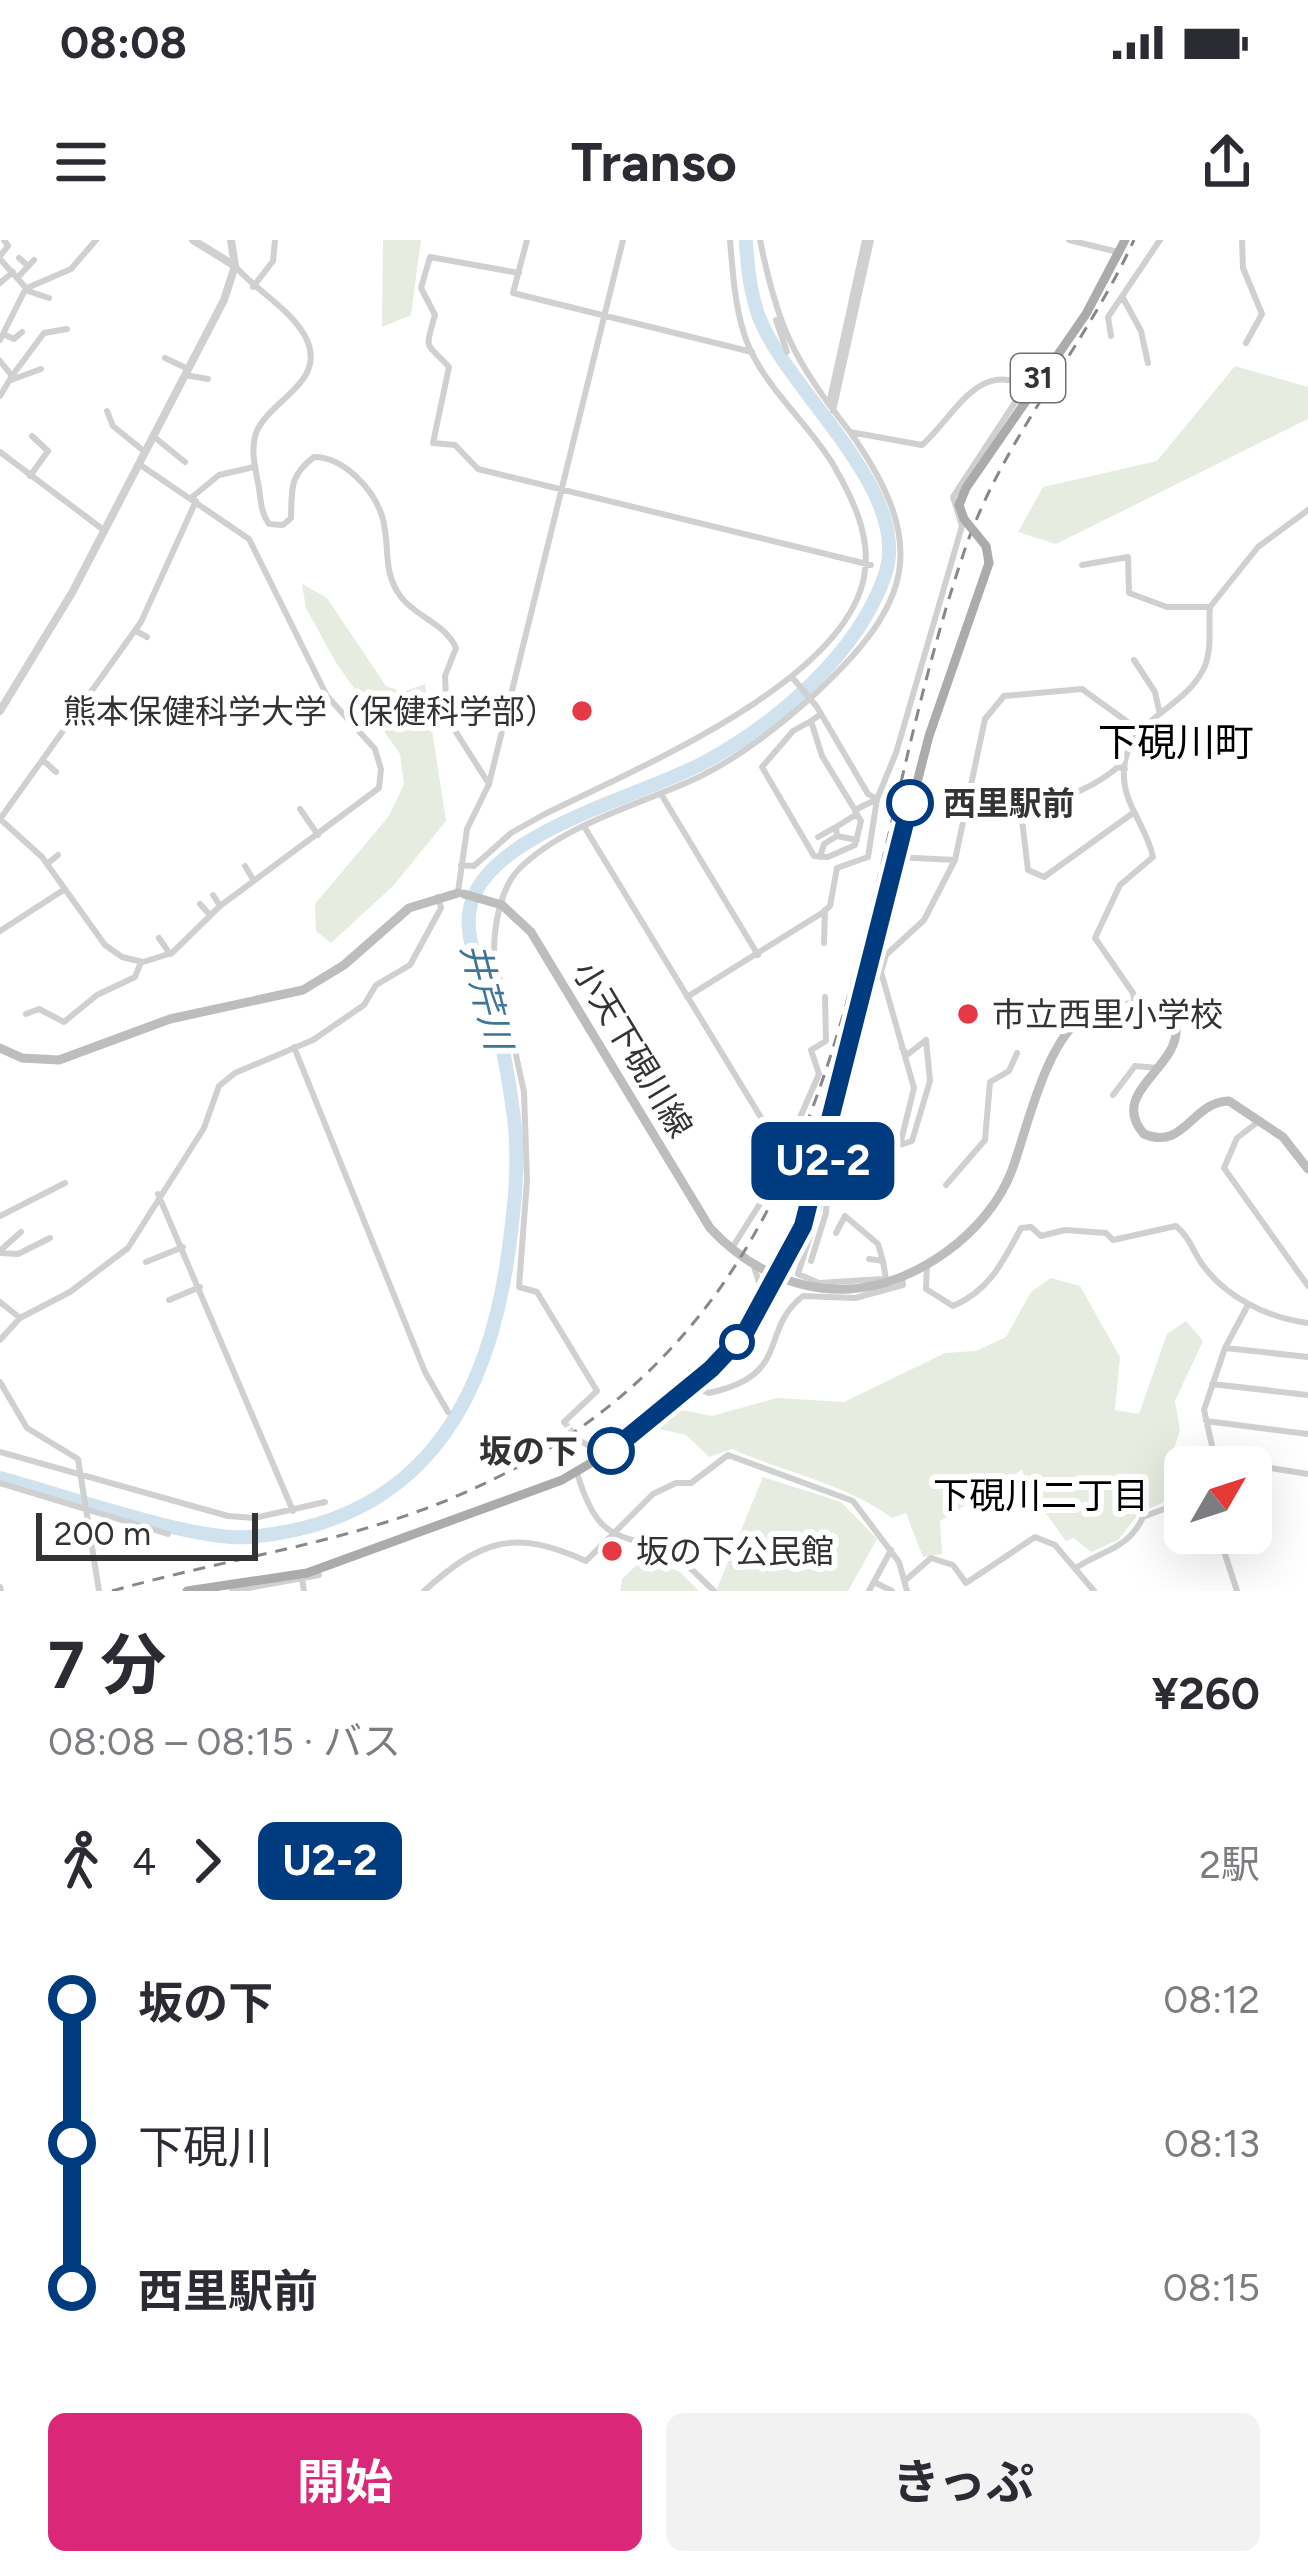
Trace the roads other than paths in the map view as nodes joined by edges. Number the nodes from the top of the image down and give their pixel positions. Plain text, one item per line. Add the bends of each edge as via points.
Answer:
1 (4, 240) edge
2 (96, 240) edge
3 (193, 240) edge
4 (231, 240) edge
5 (274, 240) edge
6 (526, 240) edge
7 (623, 240) edge
8 (730, 240) edge
9 (760, 240) edge
10 (868, 240) edge
11 (1069, 240) edge
12 (1126, 240) edge
13 (1160, 240) edge
14 (1242, 240) edge
15 (1120, 252) junction
16 (0, 257) edge
17 (19, 257) dead end
18 (235, 266) junction
19 (519, 273) junction
20 (16, 274) junction
21 (0, 283) edge
22 (253, 287) junction
23 (26, 289) junction
24 (49, 298) dead end
25 (1123, 298) junction
26 (604, 315) junction
27 (776, 316) junction
28 (67, 329) dead end
29 (22, 332) dead end
30 (1111, 336) dead end
31 (1, 337) edge
32 (1246, 344) dead end
33 (752, 352) junction
34 (787, 352) dead end
35 (165, 358) dead end
36 (0, 361) edge
37 (1148, 363) dead end
38 (41, 369) dead end
39 (186, 372) junction
40 (11, 378) junction
41 (208, 379) dead end
42 (1029, 386) junction
43 (2, 391) edge
44 (831, 407) junction
45 (107, 412) dead end
46 (850, 432) junction
47 (32, 436) dead end
48 (153, 436) junction
49 (0, 452) edge
50 (145, 452) junction
51 (185, 462) dead end
52 (139, 464) junction
53 (254, 467) junction
54 (30, 476) junction
55 (561, 490) junction
56 (194, 500) junction
57 (1308, 511) edge
58 (105, 531) junction
59 (869, 564) junction
60 (1082, 565) dead end
61 (1210, 607) junction
62 (135, 637) junction
63 (147, 637) dead end
64 (1134, 660) dead end
65 (792, 678) dead end
66 (809, 696) junction
67 (1159, 710) junction
68 (0, 711) edge
69 (821, 714) junction
70 (811, 721) junction
71 (1142, 723) junction
72 (44, 761) junction
73 (1125, 769) junction
74 (56, 772) dead end
75 (489, 784) junction
76 (661, 794) junction
77 (877, 799) junction
78 (300, 809) dead end
79 (856, 812) junction
80 (1133, 813) junction
81 (0, 819) edge
82 (836, 826) junction
83 (585, 828) junction
84 (318, 836) junction
85 (837, 836) junction
86 (821, 840) junction
87 (857, 840) junction
88 (807, 844) junction
89 (58, 855) dead end
90 (820, 857) junction
91 (896, 857) junction
92 (955, 860) junction
93 (46, 864) junction
94 (461, 865) junction
95 (245, 866) dead end
96 (254, 881) junction
97 (65, 890) junction
98 (464, 894) junction
99 (212, 895) dead end
100 (437, 897) junction
101 (200, 904) dead end
102 (500, 904) junction
103 (220, 906) junction
104 (825, 910) junction
105 (210, 915) junction
106 (0, 931) edge
107 (159, 938) dead end
108 (824, 943) dead end
109 (170, 954) junction
110 (758, 955) junction
111 (141, 962) junction
112 (881, 972) junction
113 (868, 973) junction
114 (687, 997) junction
115 (825, 997) dead end
116 (1136, 1006) junction
117 (26, 1014) dead end
118 (899, 1045) junction
119 (294, 1047) junction
120 (0, 1048) edge
121 (1017, 1052) dead end
122 (1158, 1068) junction
123 (1113, 1095) dead end
124 (1260, 1120) junction
125 (784, 1157) junction
126 (1306, 1163) edge
127 (821, 1168) junction
128 (65, 1183) dead end
129 (946, 1185) dead end
130 (34, 1186) dead end
131 (158, 1194) junction
132 (829, 1196) junction
133 (27, 1200) junction
134 (0, 1216) edge
135 (21, 1232) dead end
136 (836, 1233) dead end
137 (50, 1238) dead end
138 (183, 1247) junction
139 (732, 1248) junction
140 (0, 1253) edge
141 (869, 1259) dead end
142 (811, 1261) dead end
143 (883, 1261) junction
144 (146, 1262) dead end
145 (753, 1263) junction
146 (927, 1264) junction
147 (777, 1277) junction
148 (902, 1277) junction
149 (887, 1280) junction
150 (1308, 1286) edge
151 (200, 1287) junction
152 (169, 1300) dead end
153 (0, 1302) edge
154 (1248, 1305) junction
155 (20, 1318) junction
156 (1308, 1323) edge
157 (1, 1339) edge
158 (1225, 1348) junction
159 (1308, 1358) edge
160 (0, 1382) edge
161 (1213, 1384) junction
162 (691, 1387) junction
163 (1308, 1395) edge
164 (448, 1412) dead end
165 (648, 1416) junction
166 (1206, 1420) junction
167 (564, 1422) dead end
168 (1308, 1434) edge
169 (579, 1440) dead end
170 (0, 1452) edge
171 (577, 1473) junction
172 (83, 1474) junction
173 (1308, 1474) edge
174 (0, 1483) edge
175 (325, 1502) dead end
176 (89, 1509) junction
177 (1164, 1509) edge
178 (293, 1511) junction
179 (611, 1533) junction
180 (168, 1534) dead end
181 (694, 1547) dead end
182 (891, 1550) junction
183 (1225, 1554) edge
184 (684, 1562) junction
185 (1076, 1568) junction
186 (319, 1575) dead end
187 (302, 1579) junction
188 (907, 1579) junction
189 (874, 1582) junction
190 (99, 1591) edge
191 (188, 1591) edge
192 (232, 1591) edge
193 (304, 1591) edge
194 (424, 1591) edge
195 (714, 1591) edge
196 (869, 1591) edge
197 (892, 1591) edge
198 (907, 1591) edge
199 (1094, 1591) edge
200 (1237, 1591) edge

1 - 16 street
2 - 23 street via 71,269
3 - 18 street
4 - 18 street
5 - 22 street via 273,261
6 - 19 street
7 - 26 street
8 - 33 street
9 - 27 street
10 - 44 street
11 - 15 street
12 - 15 main road, 31
13 - 25 street
14 - 32 street via 1243,268 1262,314
15 - 42 main road, 31 via 1086,314
16 - 20 street
17 - 20 street via 31,263
18 - 22 street
18 - 39 street
19 - 26 street via 513,292
19 - 55 street via 430,256 421,288 435,315 426,344 449,367 433,442 454,445 478,469
20 - 21 street
20 - 23 street
22 - 53 street via 307,339 310,354 308,372 256,433
23 - 24 street
23 - 31 street
25 - 30 street via 1108,317
25 - 37 street
26 - 33 street
26 - 55 street
27 - 34 street
27 - 44 street via 796,361
28 - 40 street via 44,333
29 - 31 street
33 - 59 street via 849,494
35 - 39 street
36 - 40 street
38 - 40 street
39 - 41 street
39 - 48 street
40 - 43 street
42 - 46 street via 977,385 922,445
42 - 77 street via 953,497 962,526
42 - 91 main road, 31, bridge via 961,496 964,519 989,563
44 - 46 street
45 - 50 street
46 - 66 street via 890,506 900,571 872,639
47 - 54 street via 48,451
48 - 50 street
48 - 51 street
49 - 54 street
50 - 52 street
52 - 56 street
52 - 58 street
53 - 56 street via 219,475
53 - 75 street via 269,524 291,518 296,471 314,457 339,462 374,500 398,593 456,648 442,695
54 - 58 street
55 - 59 street
55 - 75 street
56 - 62 street
56 - 84 street via 249,539 327,696 380,760 373,796
57 - 61 street via 1258,548
58 - 68 street
59 - 94 street via 835,631 740,716 543,815 474,866
60 - 61 street via 1128,556 1129,593 1167,608
61 - 67 street via 1203,670
62 - 63 street
62 - 72 street
64 - 67 street
65 - 66 street
66 - 69 street
66 - 76 street via 733,758
67 - 71 street
69 - 70 street
69 - 77 street
70 - 79 street
70 - 88 street via 762,767
71 - 73 street
71 - 92 street via 1129,723 1082,689 1035,690 993,703
72 - 74 street
72 - 81 street
73 - 80 street
73 - 80 street via 1022,812 1028,870 1044,877
75 - 94 street via 466,829
76 - 83 street
76 - 110 street
77 - 79 street
77 - 104 street via 868,857 837,868
78 - 84 street
79 - 82 street
79 - 87 street
80 - 116 street via 1153,857 1120,885 1096,938
81 - 93 street
82 - 85 street
82 - 86 street
83 - 102 street via 518,870
83 - 114 street
84 - 96 street
85 - 86 street
85 - 87 street
86 - 88 street
86 - 90 street
87 - 90 street
88 - 90 street
89 - 93 street
91 - 92 street
91 - 113 main road, 31
92 - 112 street via 924,920 886,955
93 - 97 street
94 - 98 street
95 - 96 street
96 - 103 street
97 - 106 street
97 - 111 street via 114,953
98 - 100 main road
98 - 102 main road
99 - 103 street
100 - 119 street via 434,926 410,965 376,985 364,1005
100 - 120 main road via 409,908 302,990 170,1019 59,1060
101 - 105 street
102 - 139 main road, 小天下硯川線 via 532,932 697,1210
102 - 167 street via 494,953 526,1118 519,1287 537,1292 597,1390
103 - 105 street
104 - 108 street
104 - 110 street
105 - 109 street
107 - 109 street
109 - 111 street
110 - 114 street
111 - 117 street via 134,977 97,995 73,1019 39,1009
112 - 113 street
112 - 118 street
113 - 127 main road, 31
114 - 125 street
115 - 125 street via 826,1041 812,1050 819,1074
116 - 122 main road via 1159,1008 1176,1026
116 - 146 main road, 小天下硯川線 via 1086,1015 1068,1032 1001,1192
118 - 118 street via 907,1054 926,1040 930,1082 907,1146 901,1134 914,1088
119 - 131 street via 219,1086 204,1128
119 - 164 street
121 - 129 street via 1009,1071 990,1082 986,1140
122 - 123 street via 1135,1066
122 - 124 main road via 1133,1101 1144,1134 1177,1136 1215,1102 1238,1104
124 - 126 main road
124 - 150 street via 1237,1138 1223,1168
125 - 139 street
127 - 132 street
127 - 147 main road, 31
128 - 133 street
130 - 133 street
131 - 138 street
131 - 155 street via 128,1248
132 - 142 street
132 - 149 street via 798,1274 820,1282
133 - 134 street
135 - 140 street
136 - 143 street via 845,1216 878,1244
137 - 140 street via 19,1254
138 - 144 street
138 - 151 street
139 - 145 main road, 小天下硯川線
141 - 143 street
143 - 149 street
145 - 147 main road, 小天下硯川線
145 - 165 street via 761,1288 748,1317
146 - 148 main road, 小天下硯川線
146 - 154 street via 926,1289 953,1306 994,1277 1021,1228 1041,1236 1106,1233 1113,1240 1176,1226 1202,1264
147 - 149 main road, 小天下硯川線 via 841,1290
147 - 162 main road, 31 via 745,1333
148 - 149 main road, 小天下硯川線
148 - 162 street via 903,1285 874,1295 802,1296 753,1376 709,1393
151 - 152 street
151 - 178 street
153 - 155 street
154 - 156 street
154 - 158 street
155 - 157 street
158 - 159 street
158 - 161 street
160 - 172 street via 28,1428 71,1454
161 - 163 street
161 - 166 street
162 - 165 main road, 31
165 - 169 street via 589,1445
165 - 171 main road, 31
166 - 168 street
166 - 173 street via 1215,1459
170 - 172 street
171 - 179 street via 588,1510
171 - 191 main road, 31 via 343,1562
172 - 176 street
172 - 178 street via 228,1516
174 - 176 street
175 - 178 street
176 - 180 street
176 - 190 street
177 - 185 street via 1143,1517 1114,1551
179 - 182 street via 653,1494 691,1483 728,1455 853,1501
179 - 184 street
179 - 194 street via 586,1561 533,1541 483,1548
181 - 184 street
182 - 188 street
182 - 189 street
183 - 200 street
184 - 195 street
185 - 188 street via 1035,1537 966,1583 953,1565 931,1558
185 - 199 street
186 - 187 street
187 - 192 street
187 - 193 street
188 - 198 street
189 - 196 street
189 - 197 street

